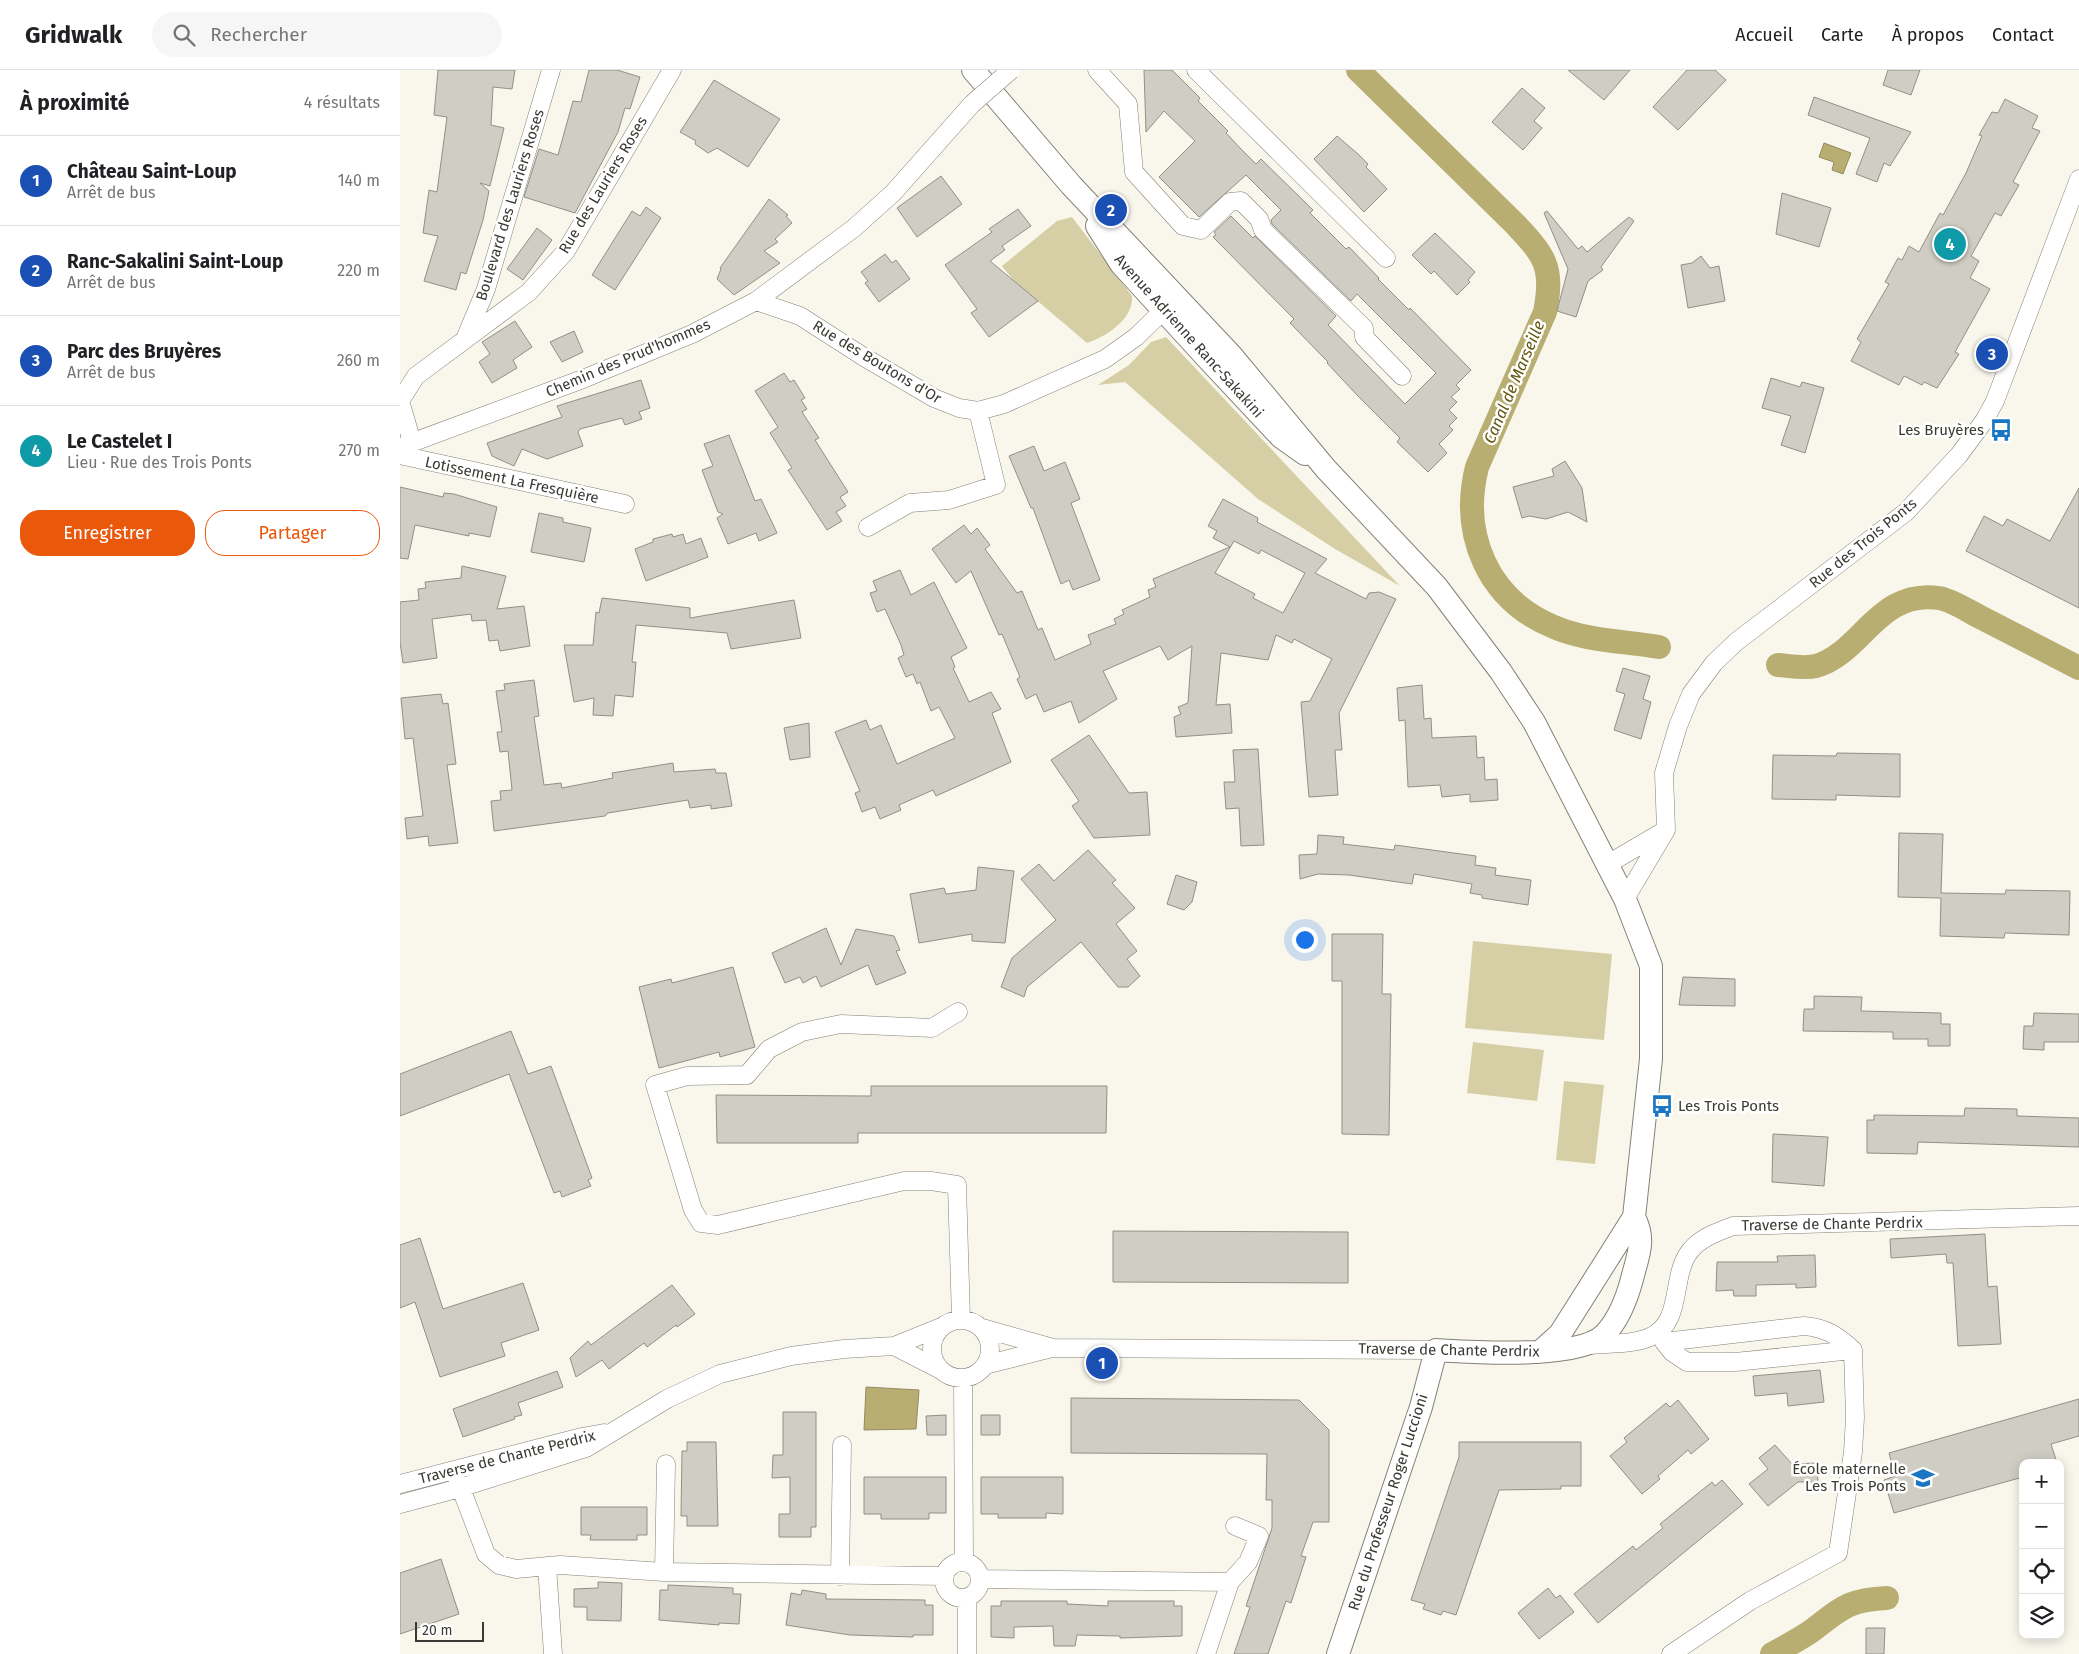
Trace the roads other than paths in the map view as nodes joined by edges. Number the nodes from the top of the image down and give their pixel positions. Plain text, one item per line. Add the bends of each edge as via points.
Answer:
1 (551, 70) edge
2 (672, 70) edge
3 (973, 70) edge
4 (1011, 70) edge
5 (1097, 70) edge
6 (1196, 70) edge
7 (2079, 179) edge
8 (2079, 194) edge
9 (2068, 209) junction
10 (1386, 258) dead end
11 (756, 301) junction
12 (1171, 303) junction
13 (465, 339) junction
14 (1402, 376) dead end
15 (978, 411) junction
16 (404, 448) edge
17 (624, 504) dead end
18 (868, 527) dead end
19 (1666, 830) junction
20 (1608, 864) junction
21 (1625, 899) junction
22 (958, 1012) dead end
23 (2079, 1216) edge
24 (1634, 1217) junction
25 (961, 1320) junction
26 (941, 1327) junction
27 (982, 1328) junction
28 (1662, 1336) junction
29 (1588, 1345) junction
30 (894, 1346) junction
31 (1053, 1348) junction
32 (1436, 1350) junction
33 (1853, 1350) junction
34 (1540, 1352) junction
35 (985, 1365) junction
36 (939, 1368) junction
37 (963, 1378) junction
38 (615, 1432) junction
39 (842, 1445) dead end
40 (666, 1464) dead end
41 (454, 1470) junction
42 (400, 1484) edge
43 (460, 1488) junction
44 (400, 1504) edge
45 (1235, 1526) dead end
46 (964, 1561) junction
47 (547, 1566) junction
48 (664, 1572) junction
49 (840, 1576) junction
50 (944, 1576) junction
51 (980, 1579) junction
52 (1230, 1582) junction
53 (967, 1597) junction
54 (553, 1654) edge
55 (967, 1654) edge
56 (1206, 1654) edge
57 (1338, 1654) edge
58 (1672, 1654) edge

1 - 13 street, Boulevard des Lauriers Roses via 486,289
2 - 13 street, Rue des Lauriers Roses via 566,252 529,292
3 - 12 street, Avenue Adrienne Ranc-Sakakini
4 - 11 street, Chemin des Prud'hommes, bridge via 972,104 893,193 854,228
5 - 14 street via 1128,104 1134,172 1183,226 1202,230 1230,202 1241,202 1259,219 1263,230 1364,328 1364,338
6 - 10 street
7 - 9 street, Rue des Trois Ponts
8 - 9 street, Rue des Trois Ponts
9 - 19 street, Rue des Trois Ponts via 1995,401 1959,455 1906,512 1736,642 1691,694 1664,773
11 - 15 street, Rue des Boutons d'Or via 800,316 934,398 959,408
11 - 16 street, Chemin des Prud'hommes via 692,334
12 - 15 street, Rue des Boutons d'Or via 1136,337 1105,359 1004,404
12 - 20 street, Avenue Adrienne Ranc-Sakakini via 1281,437 1326,469 1437,587 1534,722
13 - 16 street, Rue des Lauriers Roses via 416,376 400,401
15 - 18 street via 996,485 949,500 910,503
16 - 17 street, Lotissement La Fresquière
19 - 20 street
19 - 21 street
20 - 21 street
21 - 24 street via 1652,966 1651,1059
22 - 25 street via 932,1028 841,1024 802,1032 769,1049 747,1075 687,1076 655,1085 693,1210 701,1222 718,1225 904,1181 957,1185
23 - 28 street, Traverse de Chante Perdrix via 1733,1226 1703,1239 1690,1251 1682,1266
24 - 29 street via 1641,1230 1640,1248 1627,1298 1605,1334
24 - 34 street via 1560,1334
25 - 26 street
25 - 27 street
26 - 30 street, Traverse de Chante Perdrix
26 - 36 street via 931,1347 934,1362
27 - 31 street, Traverse de Chante Perdrix
27 - 35 street via 990,1346
28 - 29 street, Traverse de Chante Perdrix
28 - 33 street via 1804,1326 1822,1328
28 - 33 street via 1672,1352 1687,1362 1735,1362
29 - 34 street, Traverse de Chante Perdrix
30 - 36 street, Traverse de Chante Perdrix
30 - 38 street, Traverse de Chante Perdrix via 791,1356 720,1374 667,1399
31 - 32 street, Traverse de Chante Perdrix
31 - 35 street, Traverse de Chante Perdrix
32 - 34 street, Traverse de Chante Perdrix
32 - 57 street, Rue du Professeur Roger Luccioni via 1421,1407
33 - 58 street via 1856,1418 1838,1553 1750,1601
35 - 37 street via 978,1373
36 - 37 street via 948,1375
37 - 46 street
38 - 41 street, Traverse de Chante Perdrix via 582,1436
38 - 43 street, Traverse de Chante Perdrix via 586,1448
39 - 49 street
40 - 48 street
41 - 42 street, Traverse de Chante Perdrix
41 - 43 street
43 - 44 street, Traverse de Chante Perdrix
43 - 47 street via 486,1554 498,1565 516,1569
45 - 52 street via 1259,1536 1248,1562
46 - 50 street via 952,1564
46 - 51 street via 978,1570
47 - 48 street
47 - 54 street
48 - 49 street
49 - 50 street
50 - 53 street via 950,1593
51 - 52 street
51 - 53 street via 976,1591
52 - 56 street
53 - 55 street

